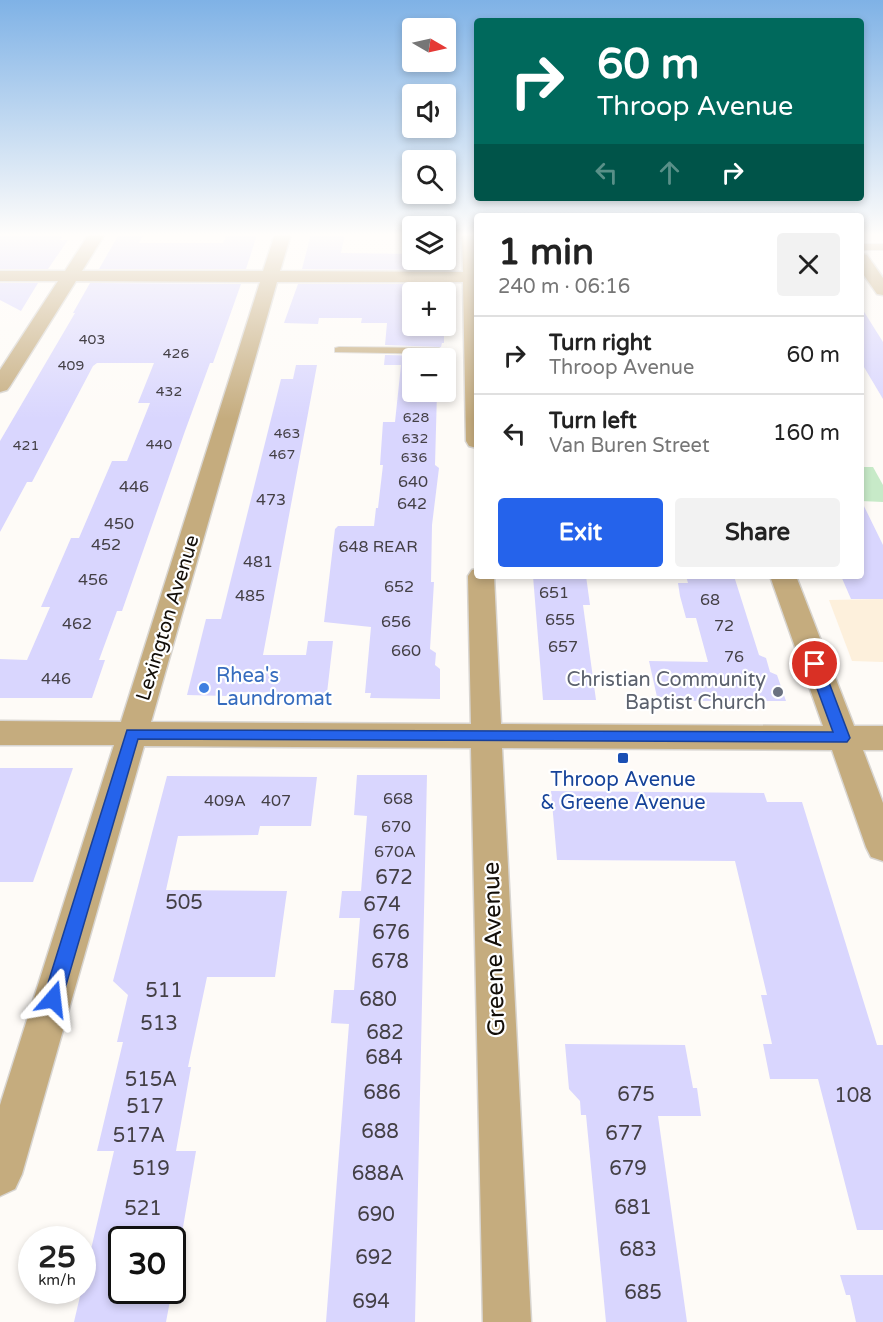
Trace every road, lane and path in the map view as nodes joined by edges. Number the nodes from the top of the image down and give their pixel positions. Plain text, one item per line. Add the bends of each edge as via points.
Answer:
1 (57, 296) edge
2 (264, 296) edge
3 (339, 350) dead end
4 (402, 351) edge
5 (0, 386) edge
6 (481, 579) edge
7 (784, 579) edge
8 (0, 733) edge
9 (133, 734) junction
10 (487, 736) junction
11 (842, 738) junction
12 (883, 738) edge
13 (883, 847) edge
14 (0, 1174) edge
15 (507, 1322) edge

1 - 5 street
2 - 9 street, Lexington Avenue
3 - 4 lane
6 - 10 street, Greene Avenue
7 - 11 street
8 - 9 street
9 - 10 street
9 - 14 street, Lexington Avenue
10 - 11 street
10 - 15 street, Greene Avenue
11 - 12 street
11 - 13 street

